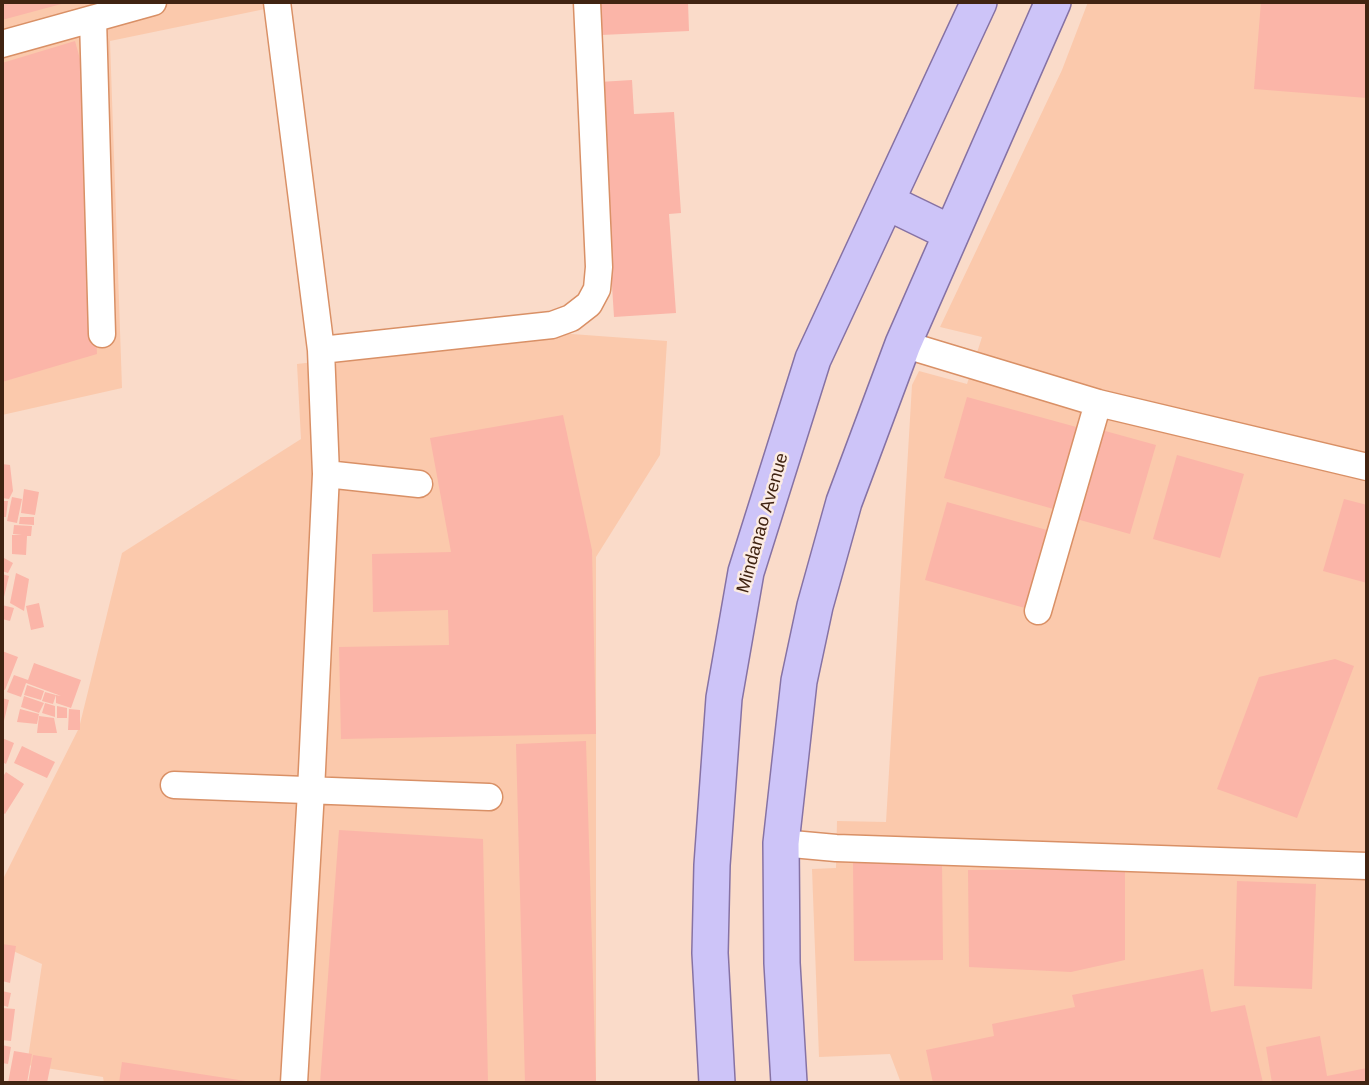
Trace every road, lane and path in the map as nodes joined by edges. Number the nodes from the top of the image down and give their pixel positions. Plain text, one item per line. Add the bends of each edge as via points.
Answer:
1 (153, 2) edge
2 (276, 2) edge
3 (587, 2) edge
4 (979, 2) edge
5 (1054, 2) edge
6 (93, 19) junction
7 (2, 44) edge
8 (887, 202) junction
9 (951, 233) junction
10 (102, 334) dead end
11 (903, 344) junction
12 (321, 350) junction
13 (1098, 403) junction
14 (1367, 467) edge
15 (327, 474) junction
16 (419, 484) dead end
17 (1038, 611) dead end
18 (174, 785) dead end
19 (311, 791) junction
20 (489, 797) dead end
21 (781, 843) junction
22 (1367, 866) edge
23 (293, 1083) edge
24 (717, 1083) edge
25 (789, 1083) edge

1 - 6 lane
2 - 12 lane
3 - 12 lane via 599,267 597,289 589,304 552,325
4 - 8 main road, Mindanao Avenue
5 - 9 main road
6 - 7 lane
6 - 10 lane
8 - 9 main road
8 - 24 main road, Mindanao Avenue via 813,359 746,572 724,698 712,865 710,953
9 - 11 main road
11 - 13 lane
11 - 21 main road via 844,502 815,606 799,681
12 - 15 lane
13 - 14 lane
13 - 17 lane
15 - 16 lane
15 - 19 lane
18 - 19 lane
19 - 20 lane
19 - 23 lane
21 - 22 lane
21 - 25 main road

